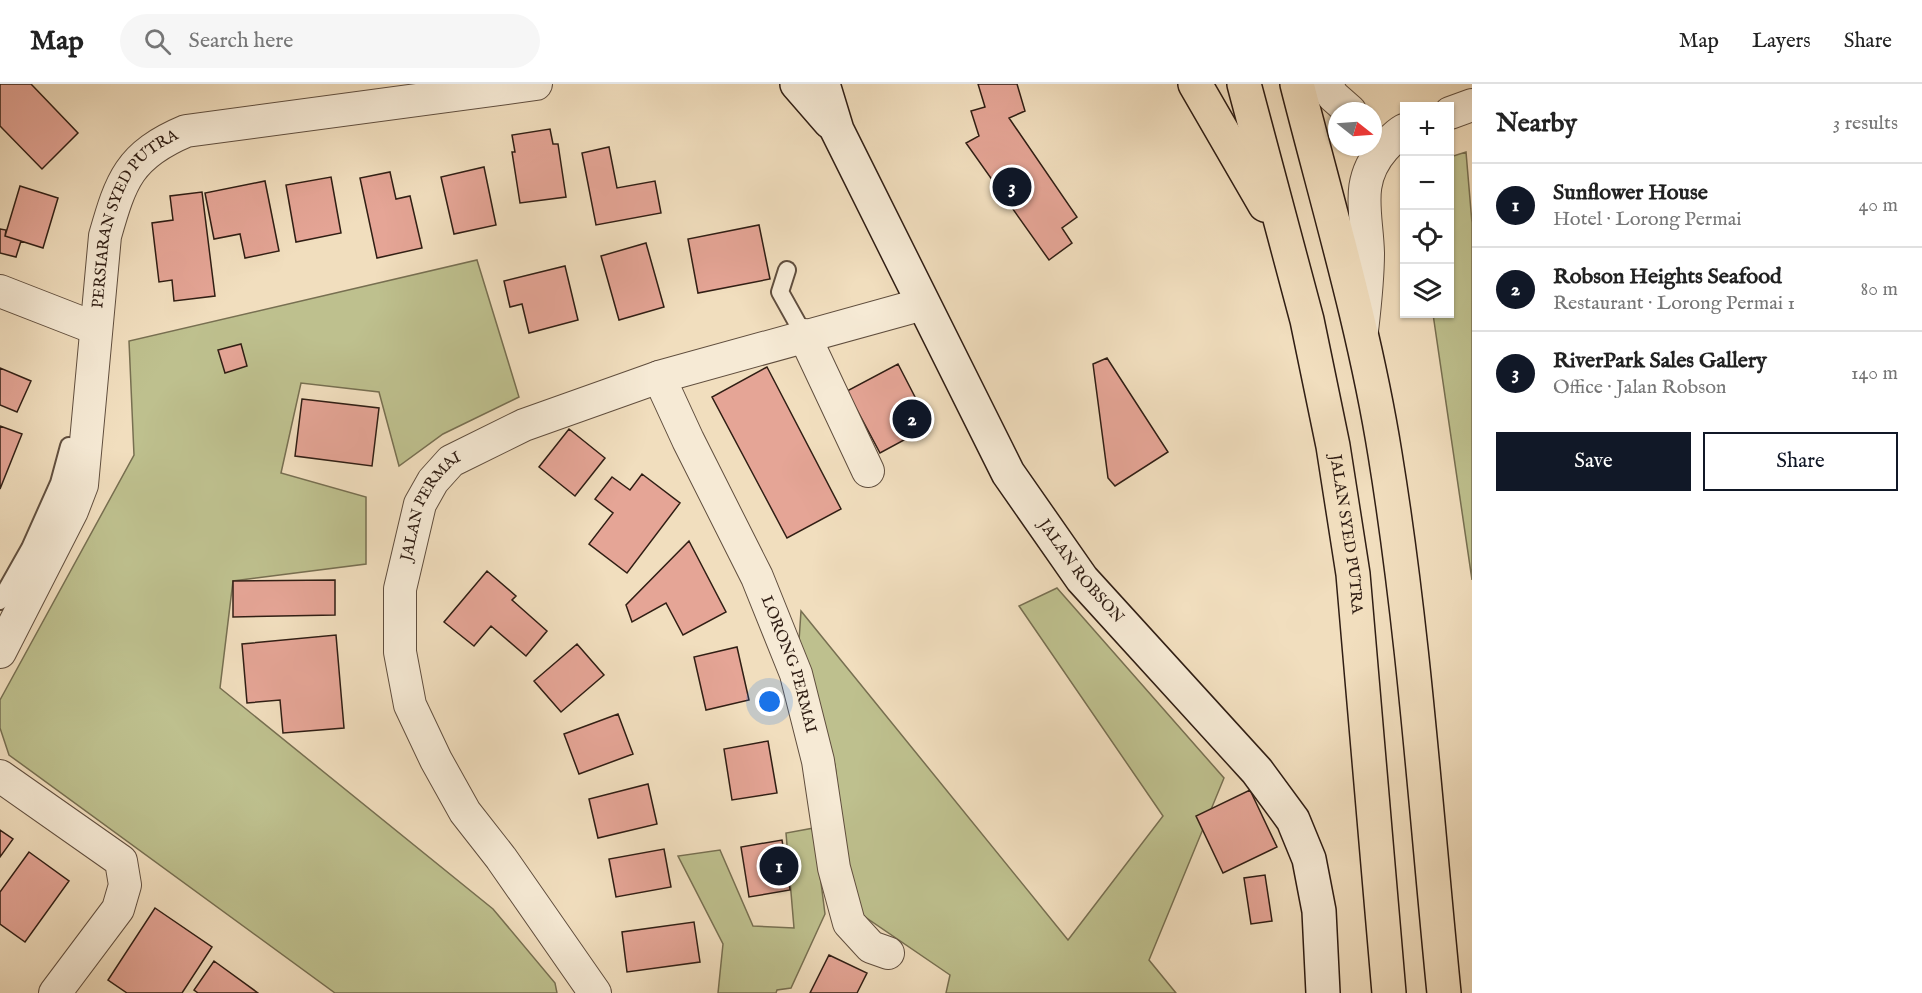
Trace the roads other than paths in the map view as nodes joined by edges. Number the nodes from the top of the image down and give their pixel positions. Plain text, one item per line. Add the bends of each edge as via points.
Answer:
1 (536, 84) edge
2 (797, 84) edge
3 (823, 84) edge
4 (1195, 84) edge
5 (1244, 84) edge
6 (1297, 84) edge
7 (1326, 84) edge
8 (1340, 102) edge
9 (1472, 105) edge
10 (1454, 111) edge
11 (837, 130) junction
12 (1391, 130) edge
13 (1287, 243) junction
14 (787, 270) dead end
15 (0, 291) edge
16 (923, 304) junction
17 (95, 328) junction
18 (804, 335) junction
19 (1361, 335) junction
20 (659, 377) junction
21 (69, 446) dead end
22 (868, 471) dead end
23 (0, 602) edge
24 (0, 652) edge
25 (0, 776) edge
26 (888, 953) dead end
27 (56, 993) edge
28 (595, 993) edge
29 (1323, 993) edge
30 (1389, 993) edge
31 (1444, 993) edge

1 - 17 street, PERSIARAN SYED PUTRA via 186,131 161,142 126,177 116,199 105,236
2 - 11 main road, JALAN ROBSON
3 - 11 main road, JALAN ROBSON
4 - 13 main road
5 - 13 main road, JALAN SYED PUTRA
6 - 19 main road
7 - 8 street
9 - 10 street
11 - 16 main road, JALAN ROBSON
12 - 19 street via 1364,186 1368,289
13 - 30 main road, JALAN SYED PUTRA via 1331,434 1353,574
14 - 18 lane via 780,292
15 - 17 street
16 - 18 street, JALAN PERMAI
16 - 29 main road, JALAN ROBSON via 1008,473 1082,579 1257,771 1293,820 1309,859 1319,911
17 - 24 street, PERSIARAN SYED PUTRA via 82,485
18 - 20 street, JALAN PERMAI
18 - 22 street
19 - 31 main road via 1385,453 1404,589
20 - 26 street, LORONG PERMAI via 757,577 796,674 818,761 834,868 849,923 871,947
20 - 28 street, JALAN PERMAI via 524,425 451,461 420,504 400,590 399,652 410,705 436,760 465,812
21 - 23 lane via 59,483
25 - 27 street via 122,861 125,885 118,909

